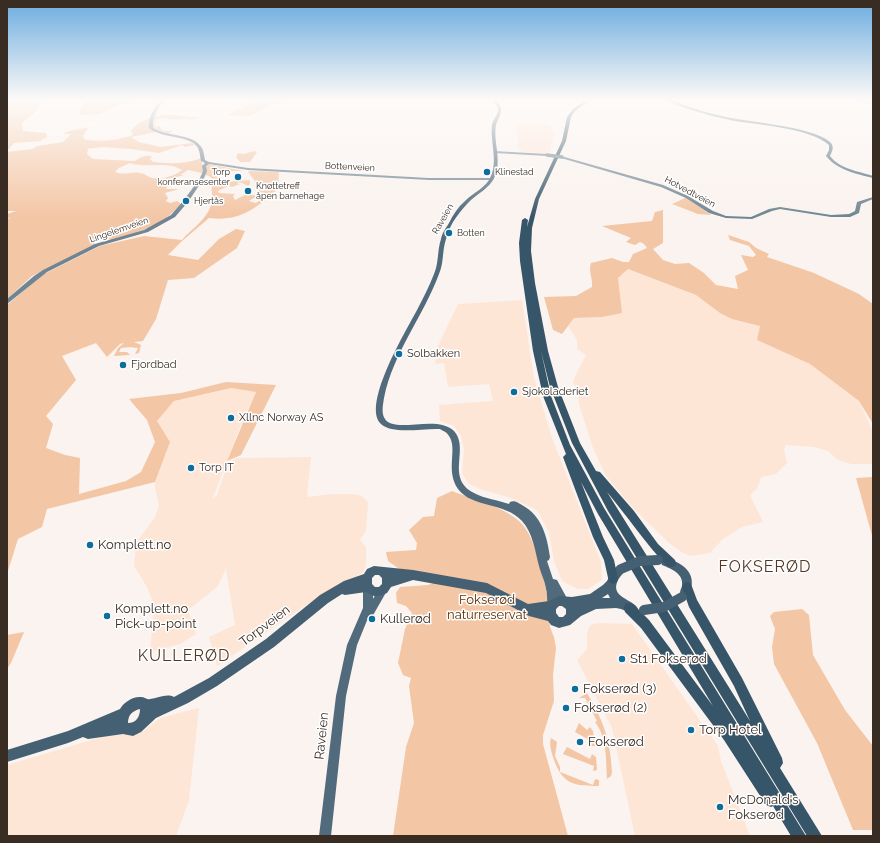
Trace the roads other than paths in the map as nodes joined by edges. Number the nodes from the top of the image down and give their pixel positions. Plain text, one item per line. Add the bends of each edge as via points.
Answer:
1 (179, 138) edge
2 (494, 138) edge
3 (560, 138) edge
4 (564, 138) edge
5 (822, 138) edge
6 (495, 152) junction
7 (208, 163) junction
8 (873, 177) edge
9 (492, 180) junction
10 (873, 198) edge
11 (7, 302) edge
12 (551, 407) junction
13 (573, 435) junction
14 (457, 480) junction
15 (670, 563) junction
16 (384, 572) junction
17 (430, 578) junction
18 (612, 582) junction
19 (368, 584) junction
20 (386, 586) junction
21 (685, 592) junction
22 (565, 602) junction
23 (626, 606) junction
24 (552, 609) junction
25 (572, 616) junction
26 (354, 640) junction
27 (213, 682) junction
28 (146, 706) junction
29 (123, 714) junction
30 (145, 720) junction
31 (124, 728) junction
32 (68, 737) junction
33 (7, 756) edge
34 (325, 836) edge
35 (793, 836) edge
36 (799, 836) edge
37 (815, 836) edge
38 (821, 836) edge

1 - 7 main road via 194,142 200,148 203,161
2 - 6 main road
3 - 12 highway via 530,204 522,251 540,367
4 - 13 highway via 535,205 528,234 530,272 543,344 556,391
5 - 8 main road via 831,144 832,149 828,156 832,162
6 - 9 main road
6 - 10 main road, Hotvedtveien, bridge via 562,157 655,183 711,212 730,218 752,218 783,208 848,216 857,212 859,203
7 - 9 main road, Bottenveien via 248,169 436,180
7 - 11 main road, Lingelemveien via 204,166 202,178 190,197 173,216 146,231 97,245 45,271
9 - 14 main road, Raveien via 485,189 464,204 444,235 440,265 434,282 394,357 380,402 379,414 385,423 397,428 432,425 448,430 456,443 454,468
12 - 18 highway via 550,413 608,560
12 - 36 highway via 574,460 601,511
13 - 15 highway via 601,480
13 - 37 highway via 619,522
14 - 22 main road via 476,494 521,508 536,521 544,540 551,578
14 - 24 main road via 468,493 510,508 529,522 536,534 552,590
15 - 18 highway, bridge via 658,560 640,561 621,569
15 - 21 highway via 685,574 688,580
16 - 17 highway
16 - 19 highway via 372,572
16 - 20 highway via 387,575
17 - 20 highway via 407,577
17 - 24 highway via 487,588 533,612
18 - 22 highway via 605,592 596,596 580,602
18 - 23 highway via 614,595
19 - 20 highway via 375,591
19 - 26 main road, Raveien via 368,608
19 - 27 highway, Torpveien via 349,588 324,599 270,642
20 - 26 main road, Raveien
21 - 23 highway, bridge via 667,606 656,610
21 - 38 highway via 743,691 773,756
22 - 24 highway via 556,602
22 - 25 highway via 571,609
23 - 25 highway via 608,602 579,610
23 - 35 highway via 645,624 728,736
24 - 25 highway via 558,621 568,621
26 - 34 main road, Raveien via 341,696
27 - 28 highway, Torpveien via 170,701
27 - 30 highway, Torpveien
28 - 29 highway via 141,703 134,704
28 - 30 highway
29 - 31 highway via 121,721
29 - 32 highway
30 - 31 highway via 133,729
31 - 32 highway
32 - 33 highway

